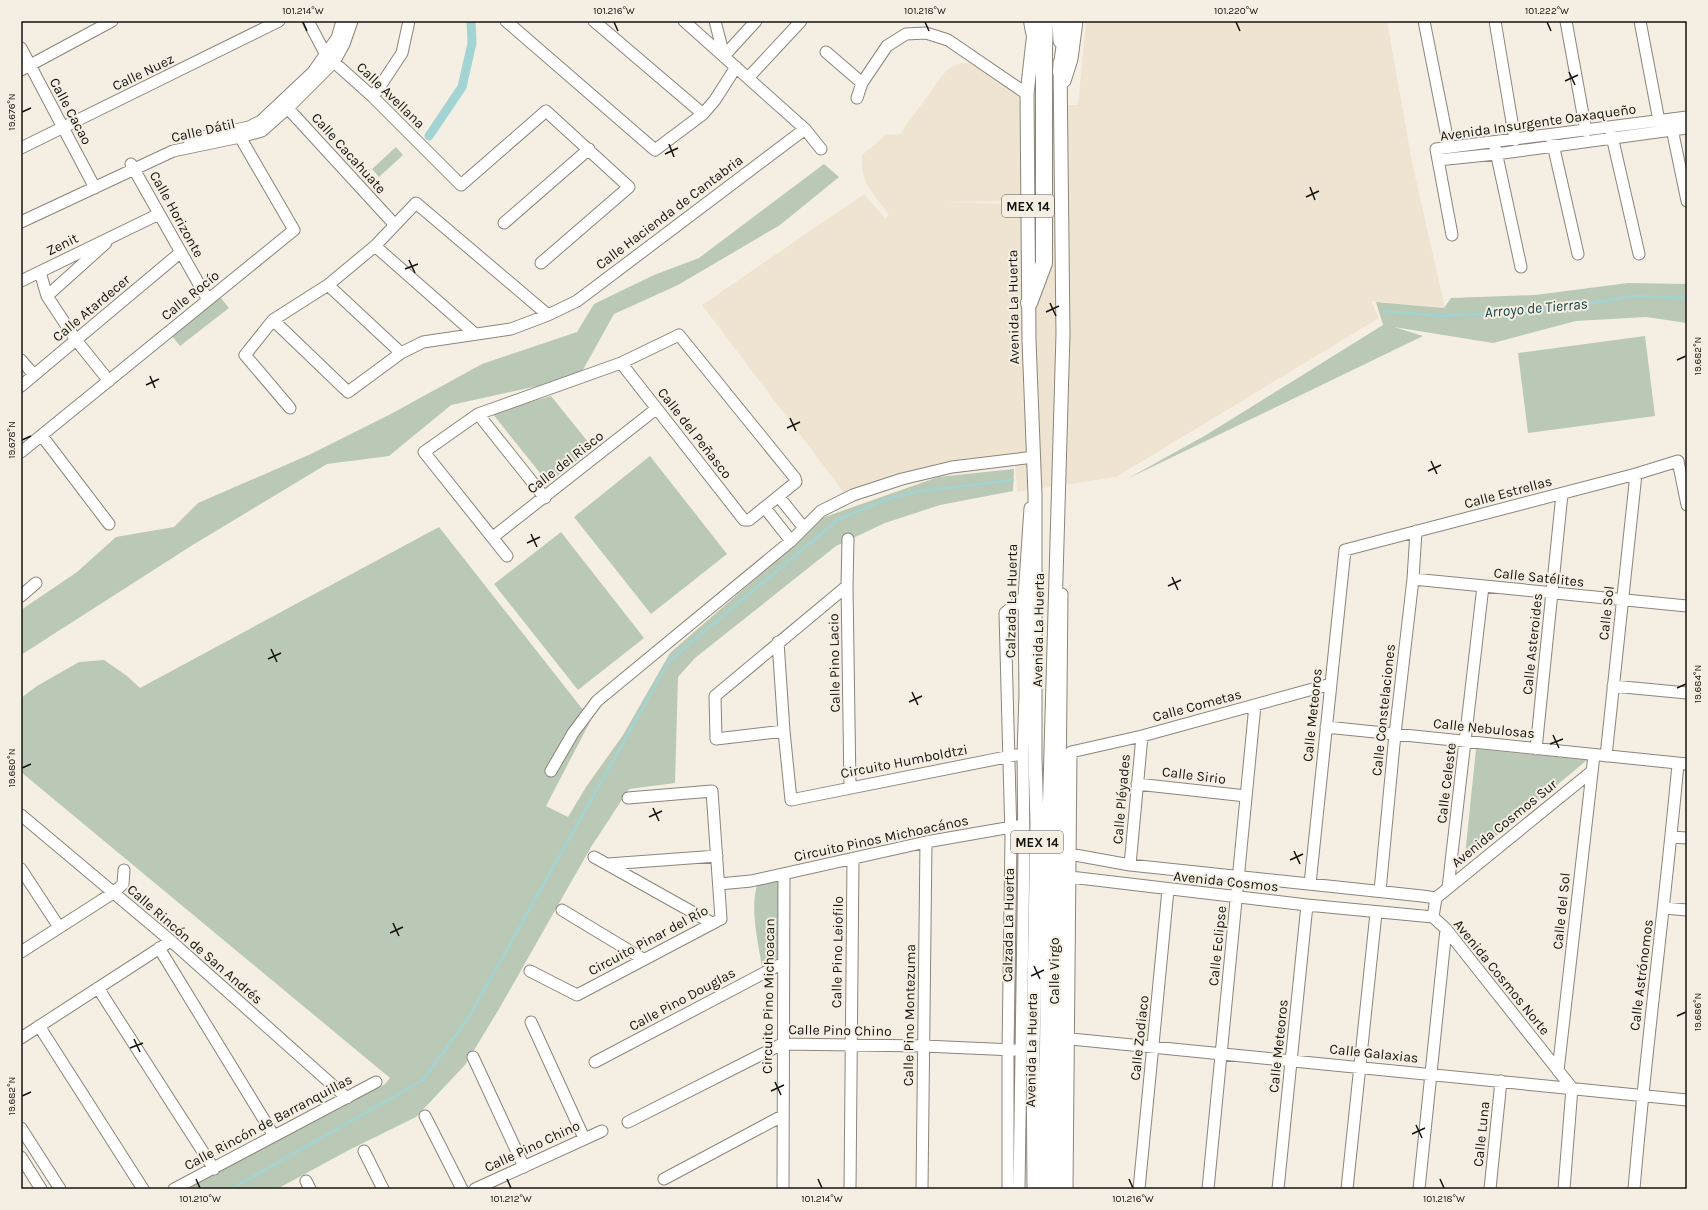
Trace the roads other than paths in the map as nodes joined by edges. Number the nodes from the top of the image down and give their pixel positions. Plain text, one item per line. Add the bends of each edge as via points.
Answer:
1 (112, 21) edge
2 (278, 21) edge
3 (308, 21) edge
4 (342, 21) edge
5 (352, 21) edge
6 (409, 21) edge
7 (506, 21) edge
8 (594, 21) edge
9 (684, 21) edge
10 (715, 21) edge
11 (756, 21) edge
12 (800, 21) edge
13 (1059, 21) edge
14 (1068, 21) edge
15 (1077, 21) edge
16 (1424, 21) edge
17 (1495, 21) edge
18 (1566, 21) edge
19 (1640, 21) edge
20 (1037, 24) edge
21 (21, 48) edge
22 (826, 52) dead end
23 (724, 56) junction
24 (330, 58) junction
25 (736, 67) junction
26 (26, 68) edge
27 (1061, 72) junction
28 (748, 78) junction
29 (862, 83) junction
30 (1027, 94) junction
31 (1060, 95) junction
32 (373, 97) junction
33 (857, 98) dead end
34 (285, 105) junction
35 (703, 114) junction
36 (1687, 117) edge
37 (1667, 123) junction
38 (63, 128) junction
39 (1687, 128) edge
40 (805, 129) junction
41 (1586, 131) junction
42 (1611, 133) junction
43 (240, 137) junction
44 (1515, 140) junction
45 (1552, 141) junction
46 (1449, 147) junction
47 (21, 148) edge
48 (1496, 148) junction
49 (589, 149) junction
50 (821, 149) dead end
51 (1438, 160) junction
52 (133, 167) junction
53 (94, 185) junction
54 (1687, 201) edge
55 (159, 214) junction
56 (21, 215) edge
57 (21, 222) edge
58 (504, 223) dead end
59 (395, 225) junction
60 (117, 234) junction
61 (1452, 235) dead end
62 (375, 246) junction
63 (181, 252) junction
64 (1578, 254) dead end
65 (1638, 254) dead end
66 (541, 263) dead end
67 (1521, 266) dead end
68 (40, 272) junction
69 (21, 281) edge
70 (328, 285) junction
71 (48, 296) junction
72 (208, 300) junction
73 (1029, 303) junction
74 (548, 315) junction
75 (272, 320) junction
76 (475, 334) junction
77 (76, 340) junction
78 (401, 353) junction
79 (21, 360) edge
80 (621, 363) junction
81 (34, 375) junction
82 (109, 381) junction
83 (21, 386) edge
84 (290, 408) dead end
85 (656, 409) junction
86 (478, 414) junction
87 (42, 436) junction
88 (21, 452) edge
89 (1034, 457) junction
90 (1636, 474) junction
91 (1562, 494) junction
92 (1035, 495) junction
93 (779, 497) junction
94 (544, 498) junction
95 (1687, 505) edge
96 (765, 508) junction
97 (108, 524) dead end
98 (804, 528) junction
99 (1416, 531) junction
100 (1056, 537) junction
101 (493, 538) junction
102 (848, 539) dead end
103 (791, 541) junction
104 (1345, 550) joint
105 (507, 556) dead end
106 (1413, 579) junction
107 (36, 583) dead end
108 (847, 586) junction
109 (1483, 586) junction
110 (1553, 594) junction
111 (21, 596) edge
112 (1024, 597) junction
113 (1622, 600) junction
114 (1687, 606) edge
115 (778, 642) junction
116 (1331, 684) junction
117 (1613, 686) junction
118 (1687, 693) edge
119 (1255, 705) junction
120 (1326, 728) junction
121 (784, 731) junction
122 (1394, 734) junction
123 (1142, 736) junction
124 (1466, 742) junction
125 (1536, 749) junction
126 (1071, 752) joint
127 (1023, 755) junction
128 (1600, 755) junction
129 (1009, 756) junction
130 (1682, 764) edge
131 (551, 771) dead end
132 (1592, 772) junction
133 (1138, 784) junction
134 (850, 787) junction
135 (1246, 796) junction
136 (628, 798) dead end
137 (21, 815) edge
138 (1037, 822) junction
139 (1011, 828) junction
140 (1671, 837) junction
141 (1687, 838) edge
142 (926, 842) junction
143 (1044, 850) junction
144 (718, 856) junction
145 (594, 857) dead end
146 (853, 859) junction
147 (1036, 863) junction
148 (608, 864) junction
149 (1130, 865) junction
150 (21, 869) edge
151 (124, 870) dead end
152 (784, 874) junction
153 (1059, 875) junction
154 (1238, 876) junction
155 (719, 884) junction
156 (1310, 884) junction
157 (1448, 888) junction
158 (1168, 890) junction
159 (1380, 891) junction
160 (113, 893) junction
161 (1236, 897) junction
162 (1436, 898) junction
163 (1307, 905) junction
164 (1664, 908) junction
165 (562, 910) dead end
166 (1687, 910) edge
167 (1376, 913) junction
168 (1433, 917) junction
169 (712, 923) junction
170 (59, 928) junction
171 (1446, 929) junction
172 (171, 941) junction
173 (159, 948) junction
174 (21, 952) edge
175 (643, 959) junction
176 (783, 963) junction
177 (530, 971) dead end
178 (98, 988) junction
179 (531, 1022) dead end
180 (39, 1026) junction
181 (1052, 1036) junction
182 (21, 1038) edge
183 (1069, 1038) junction
184 (782, 1044) junction
185 (851, 1045) junction
186 (924, 1046) junction
187 (1154, 1047) junction
188 (1028, 1050) junction
189 (1008, 1051) junction
190 (1221, 1053) junction
191 (473, 1057) dead end
192 (1292, 1060) junction
193 (595, 1062) dead end
194 (1360, 1067) junction
195 (1558, 1071) junction
196 (1431, 1074) junction
197 (1501, 1081) junction
198 (376, 1082) dead end
199 (1572, 1088) junction
200 (1642, 1095) junction
201 (346, 1098) junction
202 (1687, 1100) edge
203 (425, 1116) dead end
204 (782, 1116) junction
205 (628, 1122) dead end
206 (21, 1128) edge
207 (602, 1130) dead end
208 (274, 1136) junction
209 (584, 1138) junction
210 (364, 1151) dead end
211 (21, 1157) edge
212 (524, 1167) junction
213 (214, 1168) junction
214 (664, 1179) dead end
215 (41, 1189) edge
216 (60, 1189) edge
217 (143, 1189) edge
218 (174, 1189) edge
219 (383, 1189) edge
220 (462, 1189) edge
221 (475, 1189) edge
222 (783, 1189) edge
223 (850, 1189) edge
224 (922, 1189) edge
225 (1008, 1189) edge
226 (1020, 1189) edge
227 (1034, 1189) edge
228 (1045, 1189) edge
229 (1056, 1189) edge
230 (1067, 1189) edge
231 (1139, 1189) edge
232 (1208, 1189) edge
233 (1278, 1189) edge
234 (1348, 1189) edge
235 (1419, 1189) edge
236 (1490, 1189) edge
237 (1564, 1189) edge
238 (1634, 1189) edge

1 - 26 street
2 - 38 street, Calle Nuez
3 - 24 street, Calle Avellana
4 - 24 street, Calle Dátil
5 - 24 street, Calle Dátil via 344,44
6 - 32 street via 402,53
7 - 35 street via 655,150
8 - 35 street
9 - 23 street
10 - 23 street
11 - 23 street
12 - 28 street
13 - 27 main road, MEX 14
14 - 27 highway
15 - 31 street via 1072,60
16 - 46 street
17 - 44 street
18 - 41 street
19 - 37 street
20 - 30 main road, Avenida La Huerta / MEX 14
20 - 73 highway via 1044,49 1044,263
21 - 26 street, Calle Cacao
22 - 29 street
23 - 25 street
24 - 32 street, Calle Avellana
24 - 34 street, Calle Dátil via 313,72
25 - 28 street
25 - 35 street
26 - 38 street, Calle Cacao
27 - 31 main road, Avenida La Huerta / MEX 14
28 - 40 street
29 - 30 street via 887,46 906,34 926,33 948,40
29 - 33 street
30 - 73 main road, Avenida La Huerta / MEX 14
31 - 100 main road, Avenida La Huerta / MEX 14 via 1063,334
32 - 49 street, Calle Avellana via 461,185 546,111
34 - 43 street, Calle Dátil via 262,131
34 - 52 street, Calle Dátil via 249,127 177,143
34 - 59 street, Calle Cacahuate
36 - 37 street, Avenida Insurgente Oaxaqueño
37 - 39 street, Avenida Insurgente Oaxaqueño
37 - 42 street, Avenida Insurgente Oaxaqueño
37 - 42 street, Avenida Insurgente Oaxaqueño
37 - 54 street
38 - 47 street, Calle Nuez
38 - 53 street, Calle Cacao
40 - 50 street
40 - 74 street, Calle Hacienda de Cantabria via 577,301
41 - 42 street, Avenida Insurgente Oaxaqueño
41 - 45 street, Avenida Insurgente Oaxaqueño
42 - 45 street, Avenida Insurgente Oaxaqueño
42 - 65 street
43 - 52 street, Calle Dátil via 173,151
43 - 72 street, Calle Rocío via 294,230
44 - 45 street, Avenida Insurgente Oaxaqueño
44 - 48 street, Avenida Insurgente Oaxaqueño
45 - 48 street, Avenida Insurgente Oaxaqueño
45 - 64 street
46 - 48 street, Avenida Insurgente Oaxaqueño
46 - 51 street, Avenida Insurgente Oaxaqueño via 1436,149
48 - 51 street, Avenida Insurgente Oaxaqueño
48 - 67 street
49 - 58 street
49 - 66 street via 629,187
51 - 61 street
52 - 53 street, Calle Dátil
52 - 55 street, Calle Horizonte
53 - 56 street, Calle Dátil
53 - 57 street, Calle Dátil
55 - 60 street, Zenit
55 - 63 street, Calle Horizonte
59 - 62 street
59 - 74 street via 416,203
60 - 68 street, Zenit
60 - 71 street, Zenit
62 - 70 street
62 - 76 street
63 - 72 street, Calle Horizonte
63 - 77 street, Calle Atardecer
68 - 69 street, Zenit
68 - 71 street
70 - 75 street
70 - 78 street
71 - 77 street
72 - 82 street, Calle Rocío
73 - 89 main road, Avenida La Huerta / MEX 14
74 - 76 street, Calle Hacienda de Cantabria via 511,329
75 - 78 street, Calle Hacienda de Cantabria via 348,392
75 - 84 street via 245,355
76 - 78 street, Calle Hacienda de Cantabria via 423,342
77 - 81 street, Calle Atardecer
77 - 82 street
79 - 81 street
80 - 85 street, Calle del Peñasco
80 - 86 street
80 - 93 street via 678,335 795,478 796,482
81 - 83 street, Calle Atardecer
82 - 87 street, Calle Rocío
85 - 94 street, Calle del Risco
85 - 96 street, Calle del Peñasco via 746,521
86 - 94 street
86 - 101 street via 424,452
87 - 88 street, Calle Rocío
87 - 97 street
89 - 92 main road, Avenida La Huerta / MEX 14
89 - 98 street via 952,467 902,479 853,495 821,511
90 - 91 street, Calle Estrellas
90 - 95 street, Calle Estrellas via 1678,462
90 - 113 street, Calle Sol
91 - 99 street, Calle Estrellas
91 - 110 street, Calle Asteroides
92 - 112 street, Calzada La Huerta via 1028,526
92 - 138 main road, Avenida La Huerta / MEX 14
93 - 96 street
93 - 98 street
94 - 101 street, Calle del Risco
96 - 103 street
98 - 103 street
99 - 104 street, Calle Estrellas
99 - 106 street, Calle Constelaciones
100 - 138 main road, Avenida La Huerta / MEX 14
100 - 143 street, Calzada La Huerta via 1062,564
101 - 105 street
102 - 108 street, Calle Pino Lacio
103 - 131 street via 597,701 572,733
104 - 116 street, Calle Meteoros
106 - 109 street, Calle Satélites
106 - 122 street, Calle Constelaciones
107 - 111 street
108 - 115 street
108 - 134 street, Calle Pino Lacio
109 - 110 street, Calle Satélites
109 - 124 street, Calle Celeste
110 - 113 street, Calle Satélites
110 - 125 street, Calle Asteroides
112 - 127 street, Calzada La Huerta
112 - 129 street, Calzada La Huerta via 1005,613
113 - 114 street, Calle Satélites
113 - 117 street, Calle Sol
115 - 121 street
115 - 121 street via 715,696 716,739
116 - 119 street, Calle Cometas
116 - 120 street, Calle Meteoros
117 - 118 street
117 - 128 street, Calle Sol
119 - 123 street, Calle Cometas
119 - 135 street, Calle Eclipse
120 - 122 street, Calle Nebulosas
120 - 156 street, Calle Meteoros
121 - 134 street, Circuito Humboldtzi via 791,800
122 - 124 street, Calle Nebulosas
122 - 159 street, Calle Constelaciones
123 - 126 street, Calle Cometas
123 - 133 street, Calle Pléyades
124 - 125 street, Calle Nebulosas
124 - 157 street, Calle Celeste
125 - 128 street, Calle Nebulosas
126 - 143 street, Calle Virgo
127 - 129 street, Circuito Humboldtzi
127 - 138 street, Calzada La Huerta
128 - 130 street, Calle Nebulosas
128 - 132 street, Calle del Sol
129 - 134 street, Circuito Humboldtzi
129 - 139 street, Calzada La Huerta
130 - 140 street, Calle Astrónomos
132 - 157 street, Avenida Cosmos Sur
132 - 195 street, Calle del Sol
133 - 135 street, Calle Sirio
133 - 149 street, Calle Pléyades
135 - 154 street, Calle Eclipse
136 - 144 street, Circuito Pinar del Río via 712,792
137 - 160 street, Calle Rincón de San Andrés
138 - 139 street, Circuito Pinos Michoacános
138 - 143 main road, Avenida La Huerta / MEX 14
139 - 142 street, Circuito Pinos Michoacános
139 - 189 street, Calzada La Huerta
140 - 141 street
140 - 164 street, Calle Astrónomos
142 - 146 street, Circuito Pinos Michoacános
142 - 186 street, Calle Pino Montezuma
143 - 147 main road, Avenida La Huerta / MEX 14
143 - 149 street, Avenida Cosmos
143 - 153 main road, Avenida La Huerta / MEX 14
143 - 153 street, Calle Virgo
143 - 188 street, Calzada La Huerta
144 - 148 street
144 - 155 street, Circuito Pinar del Río
145 - 148 street
146 - 152 street, Circuito Pinos Michoacános
146 - 185 street, Calle Pino Leiofilo
147 - 153 street, Avenida Cosmos
147 - 188 main road, Avenida La Huerta / MEX 14
148 - 169 street
149 - 154 street, Avenida Cosmos
150 - 170 street
151 - 160 street via 123,884
152 - 155 street, Circuito Pinos Michoacános
152 - 176 street, Circuito Pino Michoacan
153 - 158 street, Avenida Cosmos
153 - 181 main road, Avenida La Huerta / MEX 14
153 - 183 street, Calle Virgo
154 - 156 street, Avenida Cosmos
154 - 161 street, Calle Eclipse
155 - 169 street, Circuito Pinar del Río via 721,919
156 - 159 street, Avenida Cosmos
157 - 162 street, Avenida Cosmos Sur
158 - 161 street, Avenida Cosmos
158 - 187 street, Calle Zodiaco
159 - 162 street, Avenida Cosmos
160 - 170 street
160 - 172 street, Calle Rincón de San Andrés
161 - 163 street, Avenida Cosmos
161 - 190 street, Calle Eclipse
162 - 168 street, Avenida Cosmos Norte
163 - 167 street, Avenida Cosmos
163 - 192 street, Calle Meteoros
164 - 166 street
164 - 200 street, Calle Astrónomos
165 - 175 street
167 - 168 street, Avenida Cosmos
167 - 194 street
168 - 171 street, Avenida Cosmos Norte
169 - 175 street, Circuito Pinar del Río
170 - 174 street
171 - 195 street, Avenida Cosmos Norte
171 - 196 street
172 - 173 street
172 - 201 street, Calle Rincón de San Andrés
173 - 178 street
173 - 208 street
175 - 177 street, Circuito Pinar del Río via 577,995
176 - 184 street, Circuito Pino Michoacan
176 - 193 street, Calle Pino Douglas
178 - 180 street
178 - 213 street
179 - 209 street
180 - 182 street
180 - 217 street
181 - 183 street, Calle Galaxias
181 - 228 main road, Avenida La Huerta / MEX 14
181 - 229 street
183 - 187 street, Calle Galaxias
183 - 230 street, Calle Virgo
184 - 185 street, Calle Pino Chino
184 - 204 street, Circuito Pino Michoacan
184 - 205 street, Calle Pino Chino
185 - 186 street, Calle Pino Chino
185 - 223 street, Calle Pino Leiofilo
186 - 189 street, Calle Pino Chino
186 - 224 street, Calle Pino Montezuma
187 - 190 street, Calle Galaxias
187 - 231 street, Calle Zodiaco
188 - 189 street, Calle Pino Chino
188 - 226 street, Calzada La Huerta
188 - 227 main road, Avenida La Huerta / MEX 14
189 - 225 street, Calzada La Huerta
190 - 192 street, Calle Galaxias
190 - 232 street, Calle Eclipse
191 - 212 street
192 - 194 street, Calle Galaxias
192 - 233 street, Calle Meteoros
194 - 196 street, Calle Galaxias
194 - 234 street
195 - 199 street, Avenida Cosmos Norte
196 - 197 street, Calle Galaxias
196 - 235 street
197 - 199 street, Calle Galaxias
197 - 236 street, Calle Luna
198 - 201 street, Calle Rincón de Barranquillas
199 - 200 street, Calle Galaxias
199 - 237 street
200 - 202 street, Calle Galaxias
200 - 238 street, Calle Astrónomos
201 - 208 street, Calle Rincón de Barranquillas
203 - 220 street
204 - 214 street
204 - 222 street, Circuito Pino Michoacan
206 - 216 street
207 - 209 street, Calle Pino Chino
208 - 213 street, Calle Rincón de Barranquillas
209 - 212 street, Calle Pino Chino
210 - 219 street
211 - 215 street
212 - 221 street, Calle Pino Chino
213 - 218 street, Calle Rincón de Barranquillas

